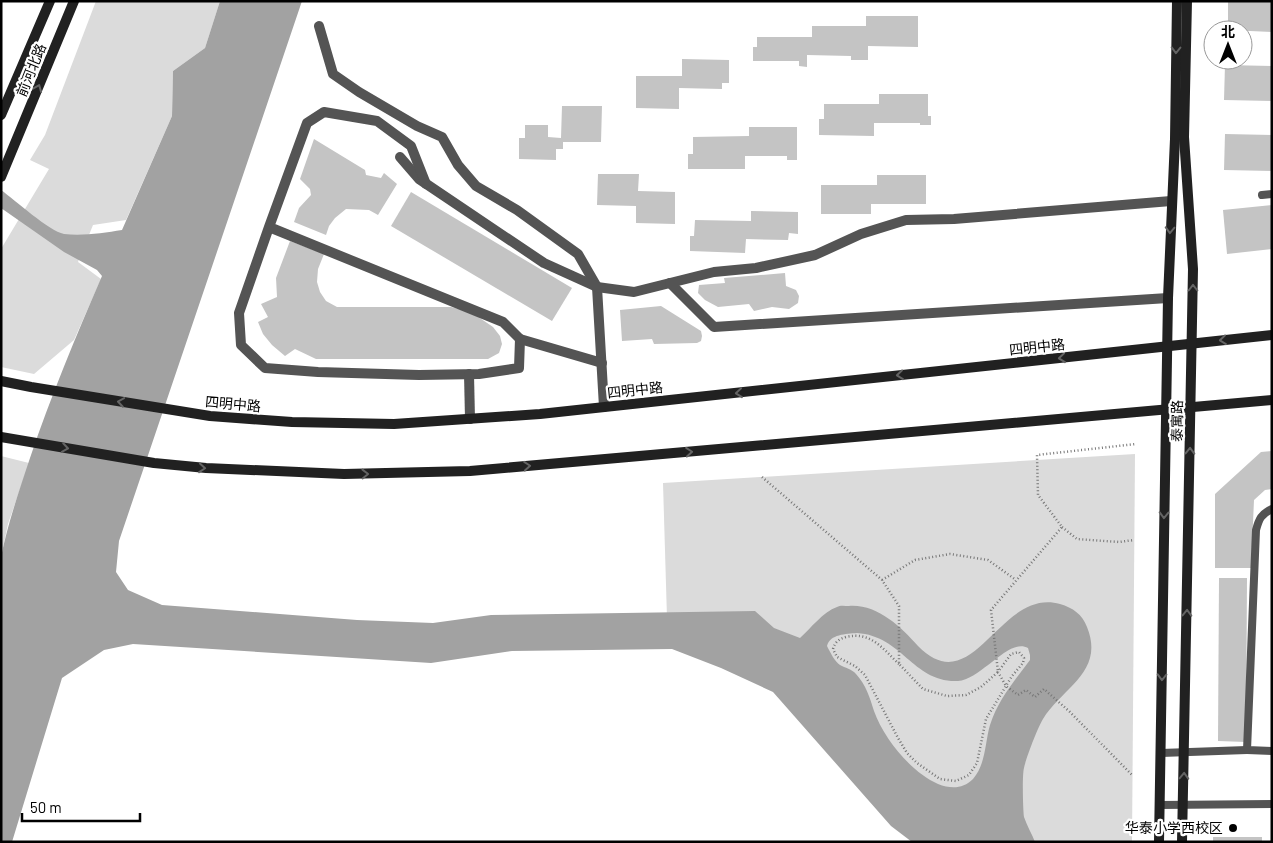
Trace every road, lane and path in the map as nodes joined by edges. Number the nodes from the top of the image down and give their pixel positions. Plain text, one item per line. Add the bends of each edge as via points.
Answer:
1 (50, 1) edge
2 (74, 1) edge
3 (1177, 1) edge
4 (1187, 1) edge
5 (320, 26) dead end
6 (1, 115) edge
7 (400, 157) dead end
8 (1, 177) edge
9 (426, 184) junction
10 (1272, 194) edge
11 (1262, 196) dead end
12 (1171, 201) junction
13 (269, 227) junction
14 (670, 283) junction
15 (597, 287) junction
16 (1168, 298) junction
17 (1272, 335) edge
18 (520, 339) junction
19 (1192, 343) junction
20 (1167, 347) junction
21 (602, 363) junction
22 (469, 374) junction
23 (1, 381) edge
24 (1272, 400) edge
25 (604, 407) junction
26 (1191, 408) junction
27 (1166, 410) junction
28 (470, 419) junction
29 (1, 437) edge
30 (1136, 444) dead end
31 (762, 477) dead end
32 (1272, 509) edge
33 (1062, 527) junction
34 (1134, 540) dead end
35 (882, 580) junction
36 (1016, 580) junction
37 (900, 664) junction
38 (998, 672) junction
39 (1007, 687) junction
40 (1247, 750) junction
41 (1272, 751) edge
42 (1184, 752) junction
43 (1161, 753) junction
44 (1132, 775) dead end
45 (1272, 804) edge
46 (1160, 805) junction
47 (1183, 805) junction
48 (1159, 842) edge
49 (1182, 842) edge

1 - 6 main road, 前河北路
8 -> 2 main road, 前河北路
3 -> 12 main road, 泰寓路
19 -> 4 main road, 泰寓路 via 1193,269 1184,137
5 - 15 street via 333,74 417,126 442,137 458,165 476,186 517,210 578,254
7 - 9 street
9 - 13 street via 411,146 377,121 324,112 307,123
9 - 15 street via 544,263
10 - 11 lane
12 - 14 street via 906,220 861,234 815,255
12 -> 16 main road, 泰寓路
13 - 18 street via 503,322
13 - 22 street via 239,313 241,345 265,368
14 - 15 street via 634,292
14 - 16 street via 714,327
15 - 21 street
16 - 20 main road, 泰寓路
17 -> 19 main road, 四明中路
18 - 21 street
18 - 22 street via 519,368
19 - 20 main road, 四明中路
19 - 26 main road, 泰寓路
20 -> 25 main road, 四明中路
20 - 27 main road, 泰寓路
21 - 25 street
22 - 28 street
28 -> 23 main road, 四明中路 via 394,424 210,416
24 - 26 main road
25 - 28 main road, 四明中路
26 - 27 main road
42 -> 26 main road, 泰寓路
29 -> 27 main road via 154,463 344,474 470,471
27 -> 43 main road, 泰寓路
30 - 33 path via 1037,454 1038,495
31 - 35 path
32 - 40 lane via 1259,519 1256,530
33 - 34 path via 1077,538
33 - 36 path
35 - 36 path via 915,560 950,554 988,560
35 - 37 path via 899,606
36 - 38 path via 991,610
37 - 38 path via 922,689 947,696 966,695
37 - 39 path via 877,642 866,637 839,639 834,644 837,657 865,675 907,753 940,780 956,781 969,775 977,763 986,718
38 - 39 path
38 - 39 path via 1011,654 1023,654 1023,662
39 - 44 path via 1018,695 1026,690 1035,697 1044,689
40 - 41 lane
40 - 42 lane
42 - 43 lane
47 -> 42 main road, 泰寓路
43 - 46 main road, 泰寓路
45 - 47 lane
46 - 47 lane
46 - 48 main road, 泰寓路
47 - 49 main road, 泰寓路

